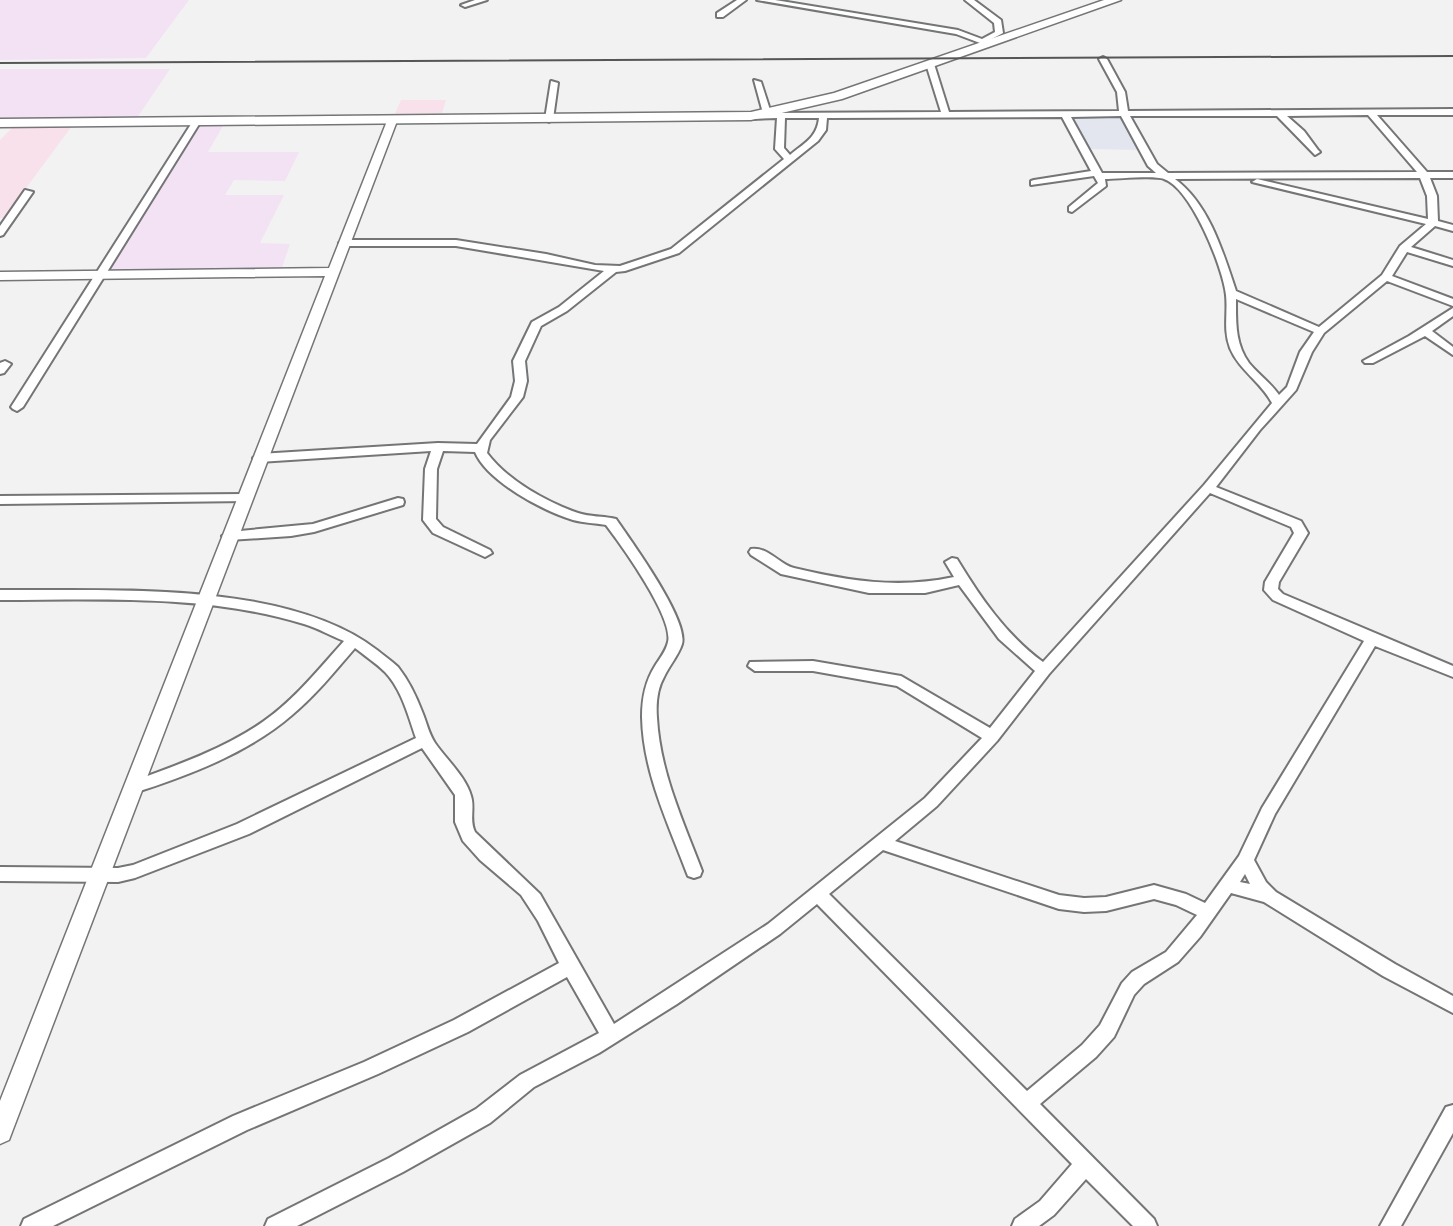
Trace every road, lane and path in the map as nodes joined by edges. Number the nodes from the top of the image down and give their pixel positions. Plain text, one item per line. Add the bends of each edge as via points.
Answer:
1 (483, 0) edge
2 (742, 0) edge
3 (761, 0) edge
4 (969, 0) edge
5 (1115, 0) edge
6 (465, 5) dead end
7 (720, 15) dead end
8 (986, 43) junction
9 (1104, 59) dead end
10 (930, 64) junction
11 (757, 82) dead end
12 (554, 83) dead end
13 (1453, 112) edge
14 (767, 113) junction
15 (1371, 113) junction
16 (1065, 114) junction
17 (1124, 114) junction
18 (1280, 114) junction
19 (946, 115) junction
20 (751, 116) junction
21 (823, 116) junction
22 (781, 117) junction
23 (549, 119) junction
24 (197, 121) junction
25 (392, 121) junction
26 (0, 123) edge
27 (1315, 152) dead end
28 (789, 159) junction
29 (1099, 174) junction
30 (1424, 175) junction
31 (1164, 176) junction
32 (1231, 176) junction
33 (1453, 176) edge
34 (1034, 183) dead end
35 (28, 192) dead end
36 (1072, 209) dead end
37 (1433, 222) junction
38 (1453, 228) edge
39 (0, 233) edge
40 (344, 243) junction
41 (1404, 248) junction
42 (1453, 263) edge
43 (612, 270) junction
44 (332, 272) junction
45 (101, 275) junction
46 (0, 276) edge
47 (1386, 277) junction
48 (1231, 293) junction
49 (1453, 303) edge
50 (1453, 311) edge
51 (1320, 331) junction
52 (1427, 332) junction
53 (1453, 352) edge
54 (1369, 361) dead end
55 (1278, 403) junction
56 (16, 407) dead end
57 (438, 447) junction
58 (481, 448) junction
59 (259, 458) junction
60 (1208, 488) junction
61 (244, 498) junction
62 (0, 500) edge
63 (398, 502) dead end
64 (229, 536) junction
65 (755, 552) dead end
66 (485, 553) dead end
67 (951, 562) dead end
68 (961, 580) junction
69 (0, 595) edge
70 (205, 600) junction
71 (1371, 639) junction
72 (353, 640) junction
73 (755, 666) dead end
74 (1044, 670) junction
75 (1453, 672) edge
76 (992, 737) junction
77 (425, 740) junction
78 (134, 787) junction
79 (882, 843) junction
80 (1246, 860) junction
81 (694, 871) dead end
82 (0, 874) edge
83 (99, 875) junction
84 (1226, 885) junction
85 (818, 894) junction
86 (1270, 897) junction
87 (1208, 912) junction
88 (570, 966) junction
89 (1453, 1005) edge
90 (611, 1036) junction
91 (1026, 1104) junction
92 (1453, 1114) edge
93 (0, 1132) edge
94 (1085, 1165) junction
95 (31, 1226) edge
96 (275, 1226) edge
97 (1022, 1226) edge
98 (1147, 1226) edge
99 (1390, 1226) edge

1 - 6 street
2 - 7 street
3 - 8 street via 958,32
4 - 8 street via 998,22 999,33
5 - 8 main road
8 - 10 main road
9 - 17 street via 1121,92
10 - 14 main road via 838,96
10 - 19 street
11 - 14 street
12 - 23 street
13 - 15 street
14 - 20 main road
15 - 18 street
15 - 30 street
16 - 17 street
16 - 19 street
16 - 29 street
17 - 18 street
17 - 31 street via 1153,166
18 - 27 street
19 - 21 street
20 - 22 street
20 - 23 main road
21 - 22 street
21 - 28 street via 816,139
22 - 28 street via 779,149
23 - 25 main road
24 - 25 main road
24 - 26 main road
24 - 45 street
25 - 40 street
28 - 43 street via 675,251
29 - 31 street
29 - 34 street
29 - 36 street via 1102,187
30 - 32 street
30 - 33 street
30 - 37 street via 1432,196
31 - 32 street
31 - 48 street via 1192,198 1219,254
32 - 37 street
35 - 39 street
37 - 38 street
37 - 41 street
40 - 43 street via 456,243
40 - 44 street
41 - 42 street
41 - 47 street
43 - 58 street via 536,324 519,361 522,381 517,397
44 - 45 street
44 - 59 street
45 - 46 street
45 - 56 street
47 - 49 street
47 - 51 street
48 - 51 street
48 - 55 street via 1235,347
50 - 52 street
51 - 55 street via 1306,352 1297,381
52 - 53 street
52 - 54 street
55 - 60 street
57 - 58 street
57 - 59 street
57 - 66 street via 431,469 429,520 438,530
58 - 81 street via 488,465 519,487 577,517 611,522 637,556 662,604 676,636 653,678 652,737 659,782
59 - 61 street
60 - 71 street via 1296,524 1301,533 1272,582 1272,590 1278,597
60 - 74 street
61 - 62 street
61 - 64 street
63 - 64 street via 291,533
64 - 70 street
65 - 68 street via 786,571 869,588 925,588
67 - 68 street
68 - 74 street via 1016,650
69 - 70 street
70 - 72 street via 273,611
70 - 78 street
71 - 75 street
71 - 80 street via 1268,812
72 - 77 street via 370,648 391,669 409,697
72 - 78 street via 285,713 185,768
73 - 76 street via 813,666 901,681
74 - 76 street
76 - 79 street via 948,786
77 - 83 street via 243,829 135,872
77 - 88 street via 463,794 463,824 469,835 525,885
78 - 83 street
79 - 85 street
79 - 87 street via 1059,902 1106,904 1154,892
80 - 84 street
80 - 86 street
82 - 83 street
83 - 93 street
84 - 86 street
84 - 87 street
85 - 90 street via 774,929
85 - 91 street
86 - 89 street
87 - 91 street via 1172,957 1128,989 1107,1031 1089,1051
88 - 90 street
88 - 95 street via 461,1026 240,1123
90 - 96 street via 527,1081 483,1116 418,1153
91 - 94 street
92 - 99 street
94 - 97 street via 1047,1208
94 - 98 street

